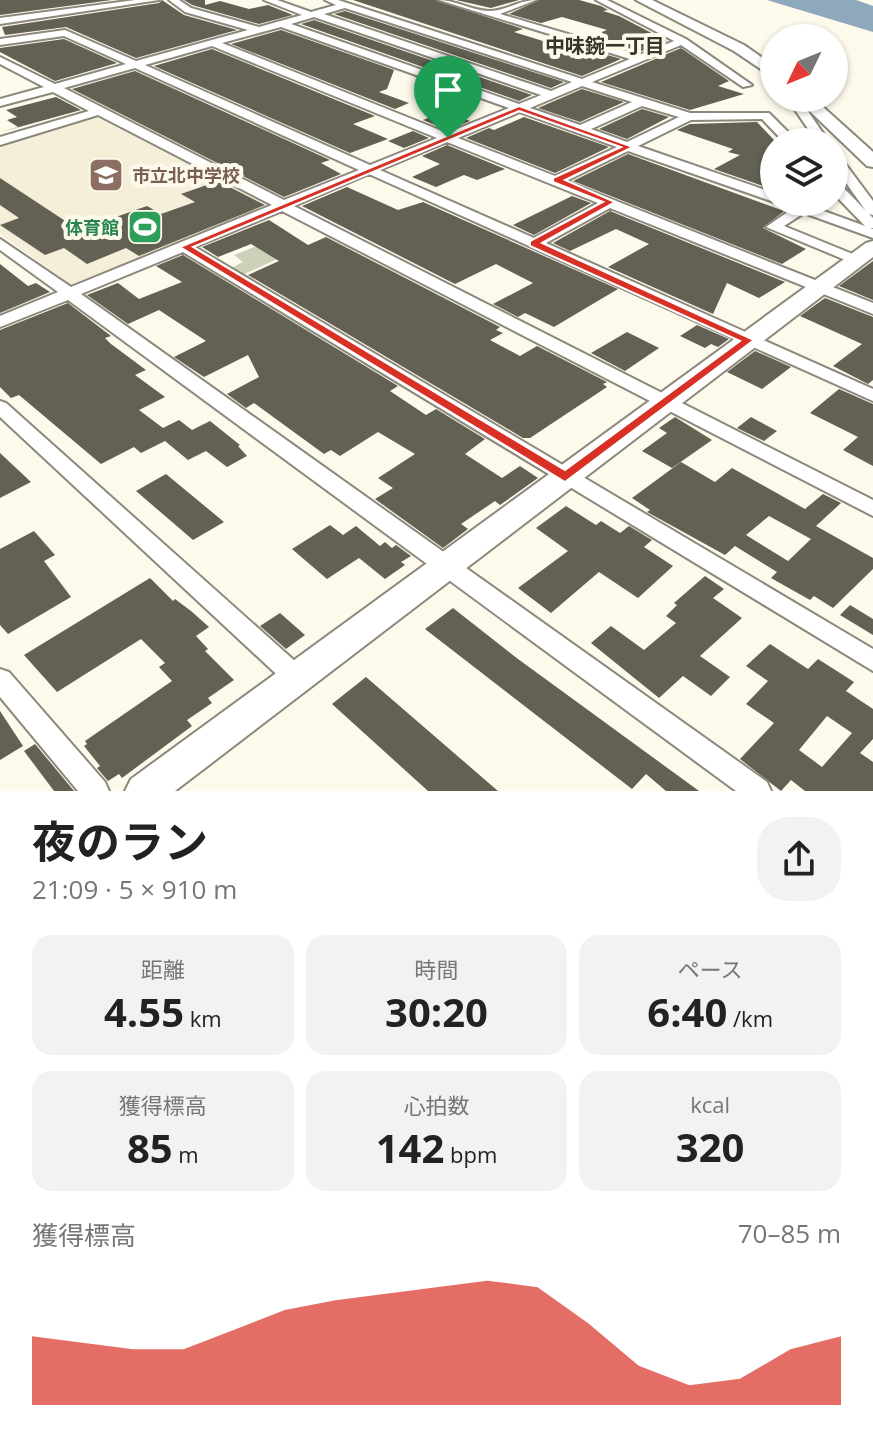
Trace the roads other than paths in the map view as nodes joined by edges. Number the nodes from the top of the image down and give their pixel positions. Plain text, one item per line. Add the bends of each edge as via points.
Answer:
1 (94, 0) edge
2 (155, 0) edge
3 (173, 0) edge
4 (268, 0) edge
5 (329, 0) edge
6 (364, 0) edge
7 (443, 0) edge
8 (484, 0) edge
9 (532, 0) edge
10 (600, 0) edge
11 (642, 0) edge
12 (347, 5) junction
13 (464, 6) junction
14 (105, 7) junction
15 (490, 14) junction
16 (312, 15) junction
17 (0, 21) edge
18 (282, 24) junction
19 (259, 30) junction
20 (682, 41) junction
21 (0, 42) edge
22 (212, 43) junction
23 (639, 58) junction
24 (0, 60) edge
25 (760, 63) edge
26 (136, 64) junction
27 (584, 82) junction
28 (747, 85) dead end
29 (53, 88) junction
30 (552, 95) junction
31 (641, 102) junction
32 (0, 103) edge
33 (519, 109) junction
34 (97, 112) junction
35 (819, 112) edge
36 (689, 117) junction
37 (778, 128) edge
38 (579, 130) junction
39 (448, 138) junction
40 (1, 140) edge
41 (629, 147) junction
42 (873, 162) edge
43 (370, 170) junction
44 (848, 176) edge
45 (557, 180) junction
46 (760, 193) edge
47 (848, 200) edge
48 (610, 202) junction
49 (283, 206) junction
50 (873, 211) edge
51 (790, 216) edge
52 (825, 216) edge
53 (873, 226) edge
54 (873, 234) edge
55 (0, 243) edge
56 (534, 244) junction
57 (185, 247) junction
58 (864, 253) edge
59 (819, 287) junction
60 (70, 294) junction
61 (873, 309) edge
62 (0, 322) edge
63 (748, 340) junction
64 (873, 396) edge
65 (666, 403) junction
66 (0, 407) edge
67 (565, 477) junction
68 (873, 509) edge
69 (446, 567) junction
70 (873, 661) edge
71 (297, 678) junction
72 (0, 679) edge
73 (95, 791) edge
74 (145, 791) edge
75 (757, 791) edge

1 - 14 street
2 - 14 street
3 - 19 street via 188,10
4 - 16 street
5 - 12 street
6 - 12 street
7 - 13 street
8 - 13 street
9 - 15 street
10 - 20 street
11 - 25 street
12 - 16 street
12 - 27 street
13 - 15 street
14 - 17 street
15 - 23 street
16 - 18 street
16 - 30 street
18 - 19 street
18 - 33 street
19 - 22 street
20 - 23 street
20 - 28 street
21 - 26 street via 65,33
22 - 26 street
22 - 39 street
23 - 27 street
24 - 29 street
26 - 29 street
26 - 43 street
27 - 30 street
27 - 31 street
29 - 32 street
29 - 34 street
30 - 33 street
31 - 36 street
31 - 38 street
33 - 38 street
33 - 39 street
34 - 40 street
34 - 49 street
35 - 42 street
36 - 37 street via 765,115
36 - 41 street
38 - 41 street
39 - 43 street
39 - 45 street
41 - 45 street
41 - 46 street
43 - 49 street
43 - 56 street
44 - 50 street
45 - 48 street
47 - 53 street
48 - 56 street
48 - 59 street
49 - 57 street
49 - 65 street
51 - 58 street via 773,227
52 - 54 street
55 - 60 street
56 - 63 street
57 - 60 street
57 - 67 street
58 - 59 street
59 - 61 street
59 - 63 street
60 - 62 street
60 - 69 street
63 - 64 street
63 - 65 street
65 - 67 street
65 - 68 street
66 - 71 street
67 - 69 street
67 - 70 street
69 - 71 street
69 - 75 street
71 - 74 street
72 - 73 street

